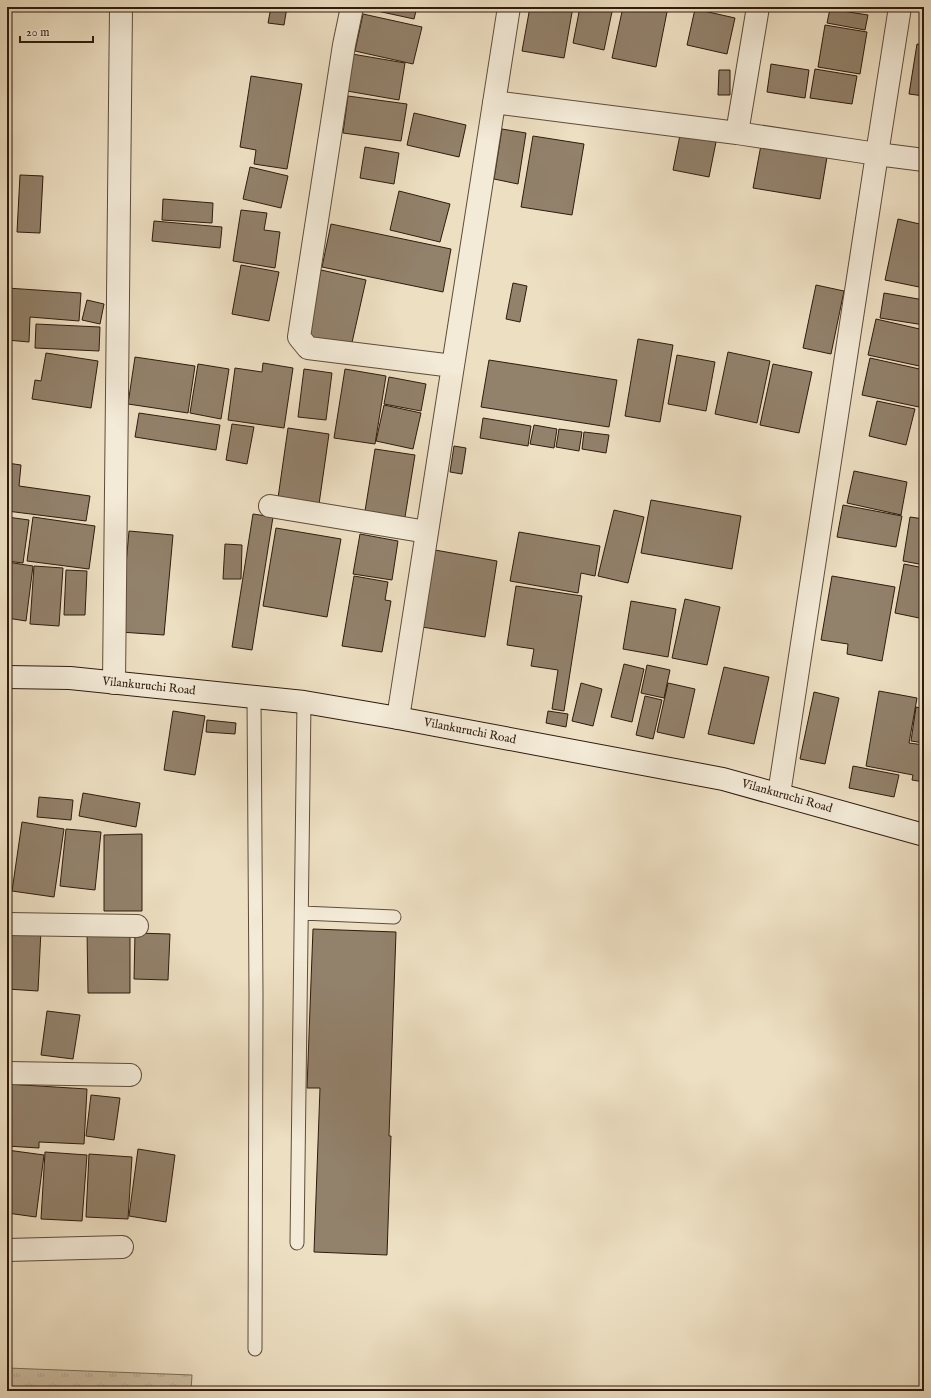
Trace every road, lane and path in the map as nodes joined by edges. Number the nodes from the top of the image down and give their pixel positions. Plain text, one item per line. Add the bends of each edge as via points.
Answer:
1 (121, 7) edge
2 (352, 7) edge
3 (509, 7) edge
4 (758, 7) edge
5 (900, 7) edge
6 (494, 102) junction
7 (738, 133) junction
8 (877, 154) junction
9 (924, 160) edge
10 (453, 366) junction
11 (270, 506) dead end
12 (427, 532) junction
13 (7, 677) edge
14 (114, 683) junction
15 (254, 697) junction
16 (304, 702) junction
17 (398, 718) junction
18 (779, 794) junction
19 (922, 832) edge
20 (302, 913) junction
21 (394, 917) dead end
22 (7, 924) edge
23 (137, 926) dead end
24 (7, 1073) edge
25 (130, 1074) dead end
26 (297, 1243) dead end
27 (122, 1248) dead end
28 (7, 1250) edge
29 (255, 1349) dead end

1 - 14 street
2 - 10 street via 299,337 308,348
3 - 6 street
4 - 7 street
5 - 8 street
6 - 7 street
6 - 10 street
7 - 8 street
8 - 9 street
8 - 18 street
10 - 12 street
11 - 12 street
12 - 17 street
13 - 14 street, Vilankuruchi Road via 70,678
14 - 15 street, Vilankuruchi Road
15 - 16 street, Vilankuruchi Road
15 - 29 lane
16 - 17 street, Vilankuruchi Road
16 - 20 lane
17 - 18 street, Vilankuruchi Road via 723,778
18 - 19 street, Vilankuruchi Road
20 - 21 lane
20 - 26 lane
22 - 23 street
24 - 25 street
27 - 28 street

